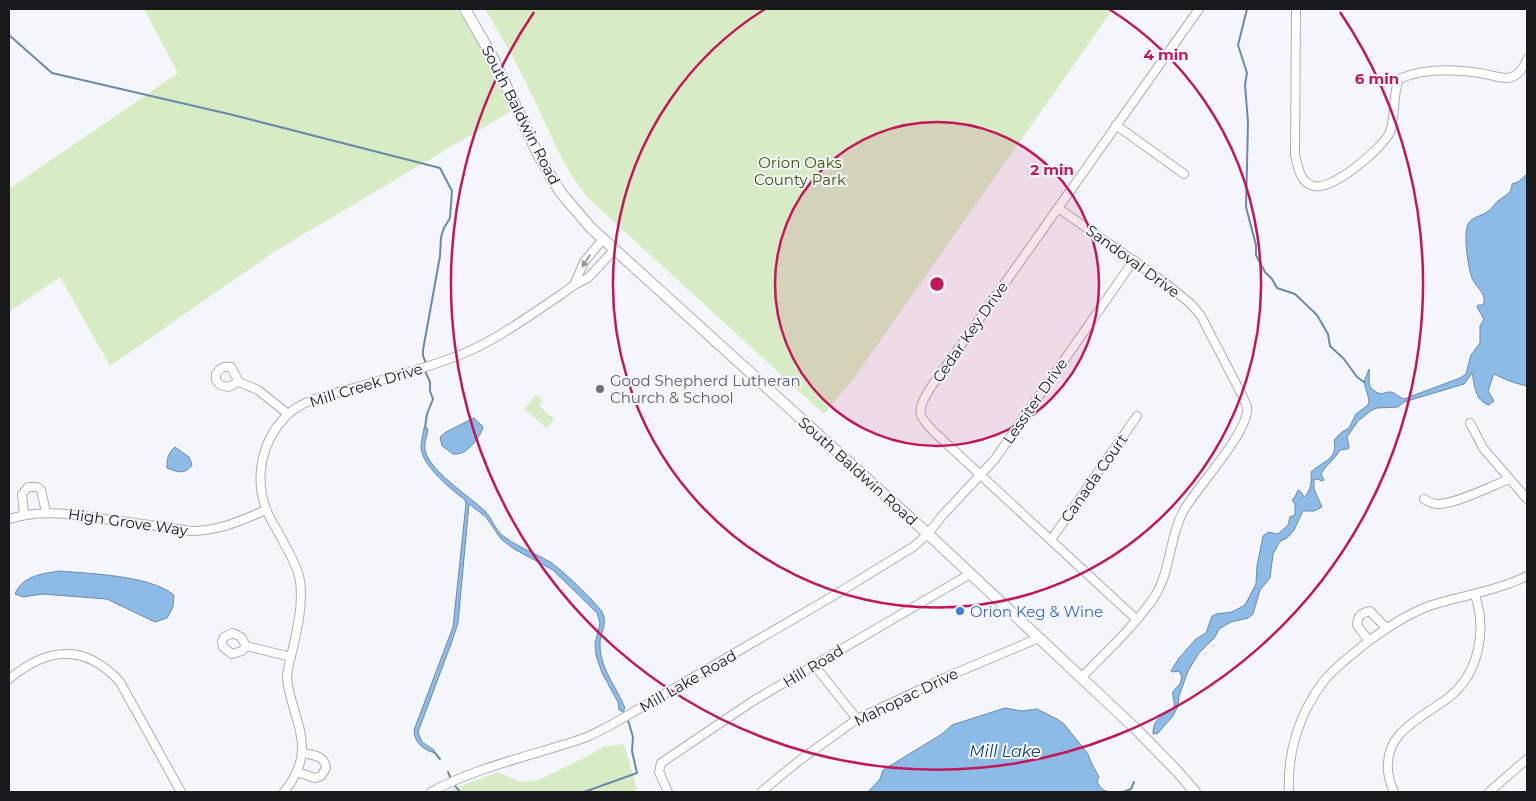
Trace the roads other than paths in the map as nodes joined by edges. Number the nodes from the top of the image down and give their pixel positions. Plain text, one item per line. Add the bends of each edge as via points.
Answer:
1 (465, 9) edge
2 (1199, 9) edge
3 (1296, 9) edge
4 (1527, 59) edge
5 (1116, 125) junction
6 (1184, 174) dead end
7 (1058, 208) junction
8 (603, 239) junction
9 (614, 250) junction
10 (1134, 260) junction
11 (574, 285) junction
12 (239, 382) dead end
13 (288, 414) junction
14 (1136, 416) dead end
15 (1470, 423) dead end
16 (981, 475) junction
17 (1509, 479) junction
18 (1527, 498) edge
19 (1424, 499) dead end
20 (266, 510) junction
21 (46, 512) junction
22 (24, 514) junction
23 (9, 519) edge
24 (928, 534) junction
25 (1051, 540) junction
26 (970, 574) junction
27 (1527, 576) edge
28 (1475, 595) junction
29 (1136, 619) junction
30 (1386, 628) junction
31 (1039, 638) junction
32 (1369, 641) junction
33 (246, 646) dead end
34 (291, 657) junction
35 (814, 665) junction
36 (1081, 678) junction
37 (9, 679) edge
38 (857, 719) junction
39 (302, 753) junction
40 (1527, 759) edge
41 (297, 772) junction
42 (181, 792) edge
43 (284, 792) edge
44 (431, 792) edge
45 (668, 792) edge
46 (760, 792) edge
47 (1195, 792) edge
48 (1289, 792) edge
49 (1394, 792) edge
50 (1489, 792) edge

1 - 8 main road, South Baldwin Road via 493,58 551,177
2 - 5 street, Cedar Key Drive
3 - 4 street via 1295,155 1302,179 1312,186 1330,183 1346,174 1385,140 1390,131 1399,79 1447,70 1507,78 1524,68
5 - 6 street
5 - 7 street, Cedar Key Drive
7 - 10 street, Sandoval Drive
7 - 16 street, Cedar Key Drive via 920,406 926,423
8 - 9 main road, South Baldwin Road
8 -> 11 street via 584,262
9 - 11 street, Mill Creek Drive via 588,278
9 - 24 main road, South Baldwin Road
10 - 16 street, Lessiter Drive
10 - 29 street, Sandoval Drive via 1178,292 1201,316 1247,408 1237,436 1184,510 1163,579 1155,596
11 - 13 street, Mill Creek Drive via 476,348 418,370 313,399
12 - 13 street via 258,390
13 - 20 street, Mill Creek Drive via 273,432 260,470 260,488
14 - 25 street, Canada Court
15 - 17 street via 1483,448
16 - 24 street, Lessiter Drive
16 - 25 street, Cedar Key Drive
17 - 18 street
17 - 19 street via 1440,504
20 - 21 street, High Grove Way via 224,527 196,531
20 - 34 street, Mill Creek Drive via 300,578 302,600
21 - 22 street, High Grove Way
21 - 22 street, High Grove Way via 41,490 28,487 22,494
22 - 23 street, High Grove Way
24 - 26 main road, South Baldwin Road
24 - 44 street, Mill Lake Road via 889,563 586,738 487,768
25 - 29 street, Cedar Key Drive
26 - 31 main road, South Baldwin Road
26 - 35 street, Hill Road
27 - 28 street
28 - 30 street via 1427,607
28 - 49 street via 1481,638 1472,667 1450,697 1399,735 1392,746 1387,768
29 - 36 street, Sandoval Drive
30 - 32 street
30 - 32 street via 1370,611 1362,612 1357,624
31 - 36 main road, South Baldwin Road
31 - 38 street, Mahopac Drive
32 - 48 street via 1324,681 1310,701 1290,757
33 - 34 street
34 - 39 street, Mill Creek Drive via 288,679 290,702 301,736
35 - 38 street
35 - 45 street, Hill Road via 660,763
36 - 47 main road, South Baldwin Road
37 - 42 street via 28,664 55,654 72,654 109,669 120,682
38 - 46 street, Mahopac Drive
39 - 41 street, Mill Creek Drive
39 - 41 street via 320,758 326,768 321,776 315,778
40 - 50 street
41 - 43 street, Mill Creek Drive

